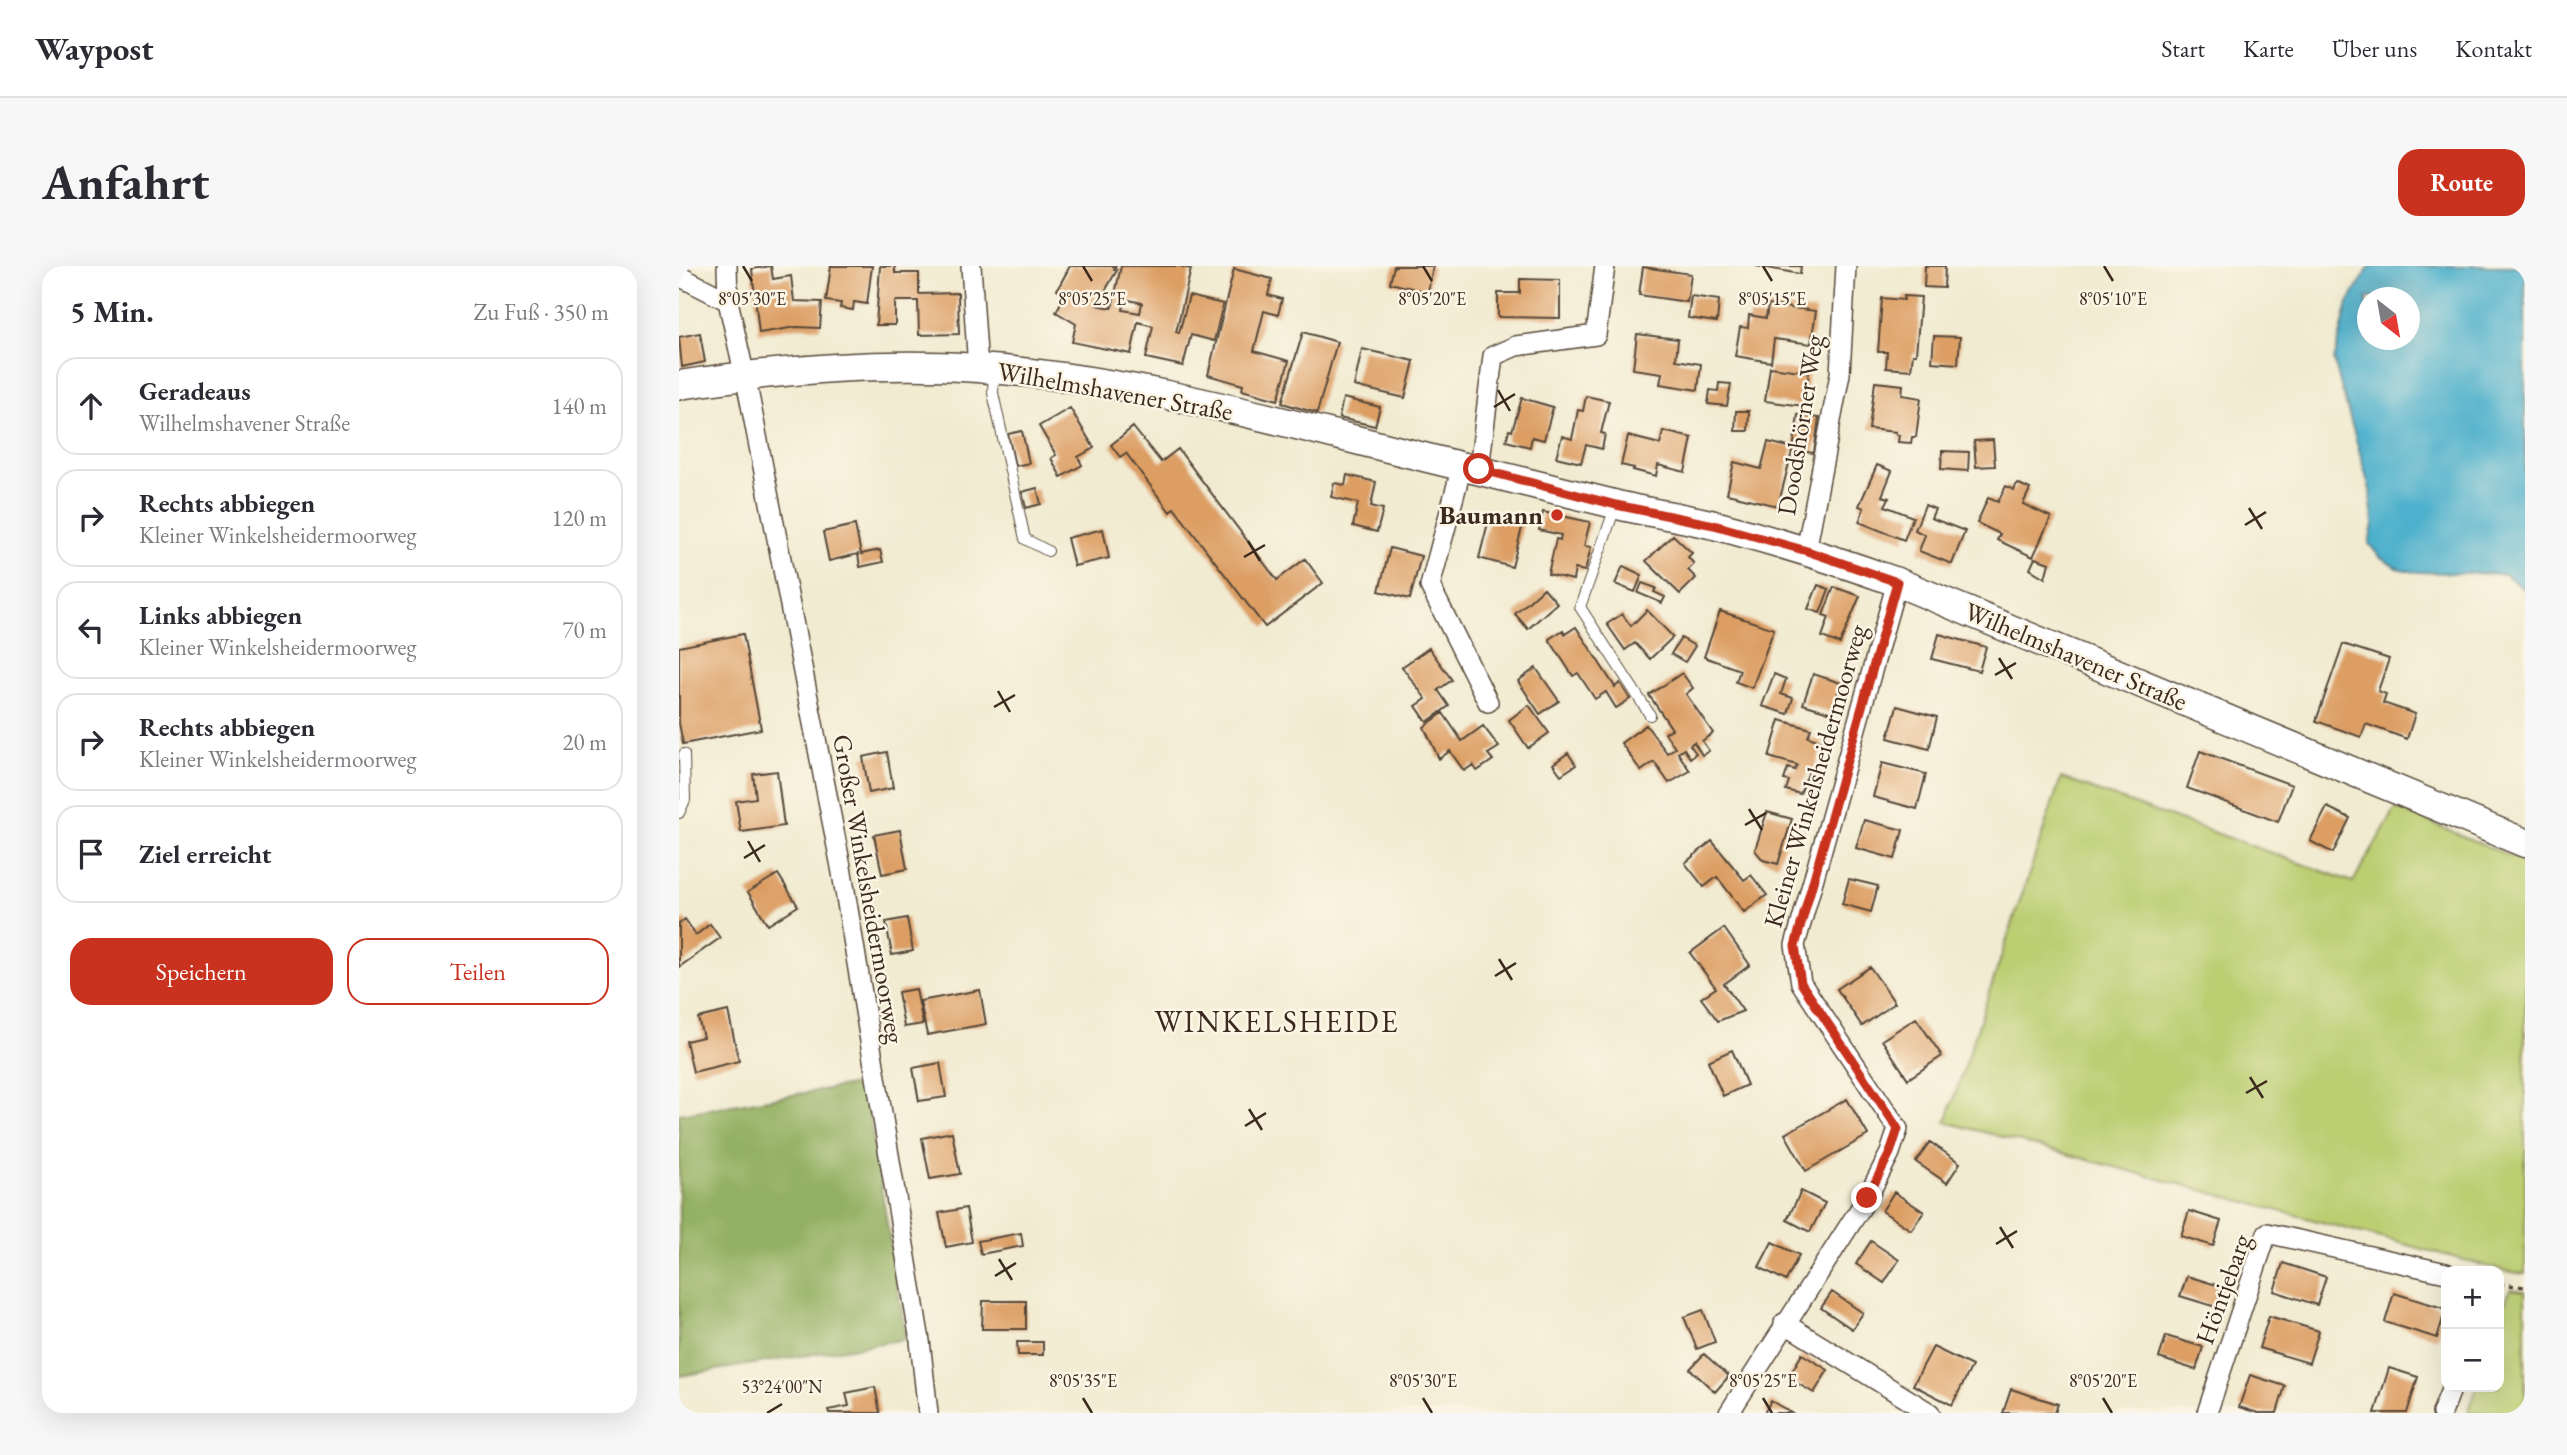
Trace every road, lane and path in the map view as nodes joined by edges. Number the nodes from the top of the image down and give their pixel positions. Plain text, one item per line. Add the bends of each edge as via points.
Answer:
1 (727, 266) edge
2 (971, 266) edge
3 (1605, 266) edge
4 (1846, 266) edge
5 (679, 276) edge
6 (728, 301) junction
7 (986, 369) junction
8 (745, 377) junction
9 (679, 385) edge
10 (1470, 468) junction
11 (1616, 505) junction
12 (1048, 551) dead end
13 (1807, 551) junction
14 (1897, 582) junction
15 (1488, 702) dead end
16 (1650, 715) dead end
17 (684, 754) dead end
18 (679, 813) edge
19 (2525, 843) edge
20 (2441, 1272) edge
21 (2504, 1285) edge
22 (2525, 1287) edge
23 (1784, 1323) junction
24 (2450, 1392) edge
25 (928, 1413) edge
26 (1729, 1413) edge
27 (1930, 1413) edge
28 (2207, 1413) edge
29 (2442, 1413) edge

1 - 6 street, Großer Winkelsheidermoorweg
2 - 7 street
3 - 10 street via 1596,335 1516,346 1493,356
4 - 13 street, Doodshörner Weg via 1840,374
5 - 6 street
6 - 8 street, Großer Winkelsheidermoorweg
7 - 8 street, Wilhelmshavener Straße via 832,368
7 - 10 street, Wilhelmshavener Straße via 1185,398
7 - 12 lane via 1025,538
8 - 9 street, Wilhelmshavener Straße
8 - 25 street, Großer Winkelsheidermoorweg via 841,867
10 - 11 street, Wilhelmshavener Straße
10 - 15 street via 1430,586
11 - 13 street, Wilhelmshavener Straße via 1714,525
11 - 16 lane via 1580,607
13 - 14 street, Wilhelmshavener Straße
14 - 19 street, Wilhelmshavener Straße
14 - 23 street, Kleiner Winkelsheidermoorweg via 1795,946 1801,983 1898,1129 1867,1198
17 - 18 lane via 685,800
20 - 28 street, Höntjebarg via 2267,1233
21 - 22 path
23 - 26 street, Kleiner Winkelsheidermoorweg
23 - 27 street
24 - 29 street

